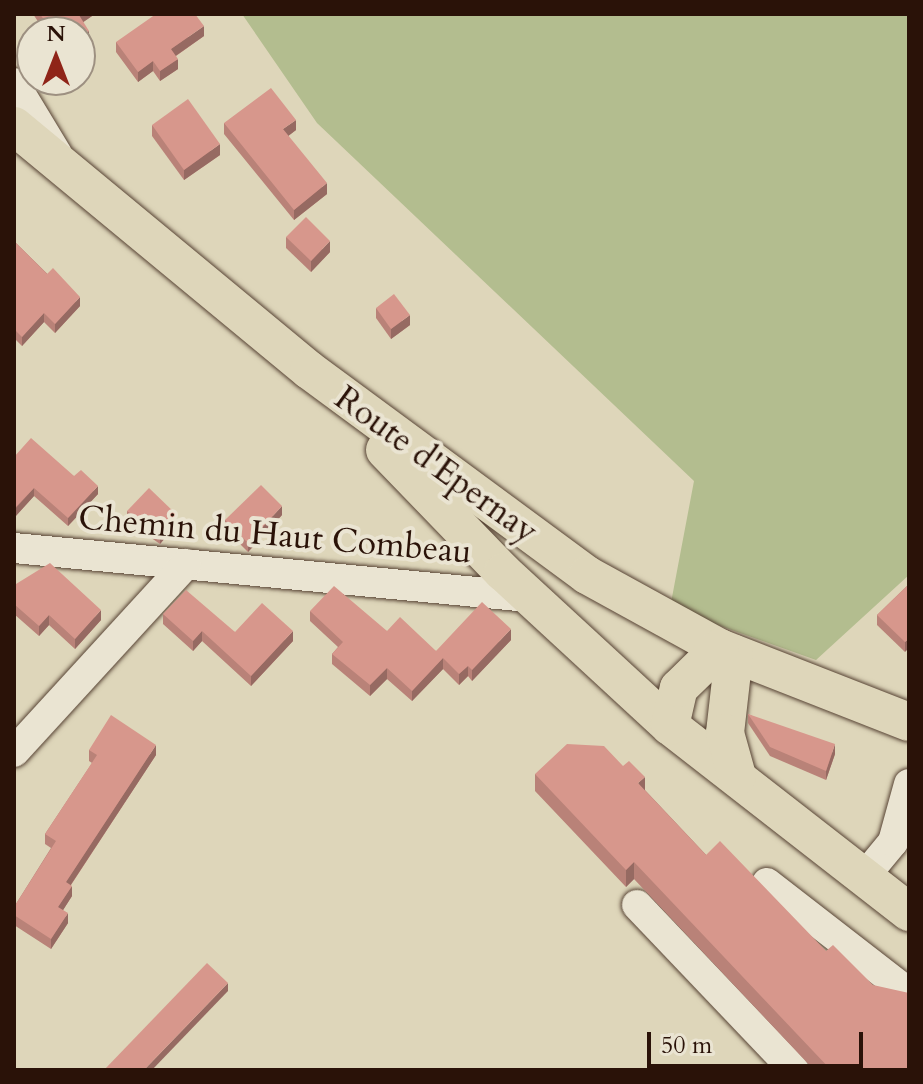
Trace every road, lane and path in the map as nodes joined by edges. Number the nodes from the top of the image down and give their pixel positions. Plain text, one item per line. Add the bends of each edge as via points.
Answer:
1 (14, 83) edge
2 (14, 126) edge
3 (67, 169) junction
4 (309, 370) junction
5 (14, 548) edge
6 (186, 564) junction
7 (529, 597) junction
8 (727, 651) junction
9 (909, 722) edge
10 (670, 726) junction
11 (14, 752) edge
12 (737, 776) junction
13 (908, 791) edge
14 (901, 847) edge
15 (864, 877) junction
16 (767, 883) dead end
17 (637, 905) dead end
18 (909, 912) edge
19 (909, 993) edge
20 (794, 1070) edge

1 - 3 street
2 - 3 main road, Route d'Epernay
3 - 4 main road, Route d'Epernay
4 - 7 main road
4 - 8 main road, Route d'Epernay via 587,575
5 - 6 street, Chemin du Haut Combeau
6 - 7 street, Chemin du Haut Combeau
6 - 11 street
7 - 10 main road
8 - 9 main road, Route d'Epernay
8 - 10 main road via 679,688
8 - 12 main road via 725,733
10 - 12 main road
12 - 15 main road
13 - 14 street
14 - 15 street
15 - 18 main road
16 - 19 street
17 - 20 street

